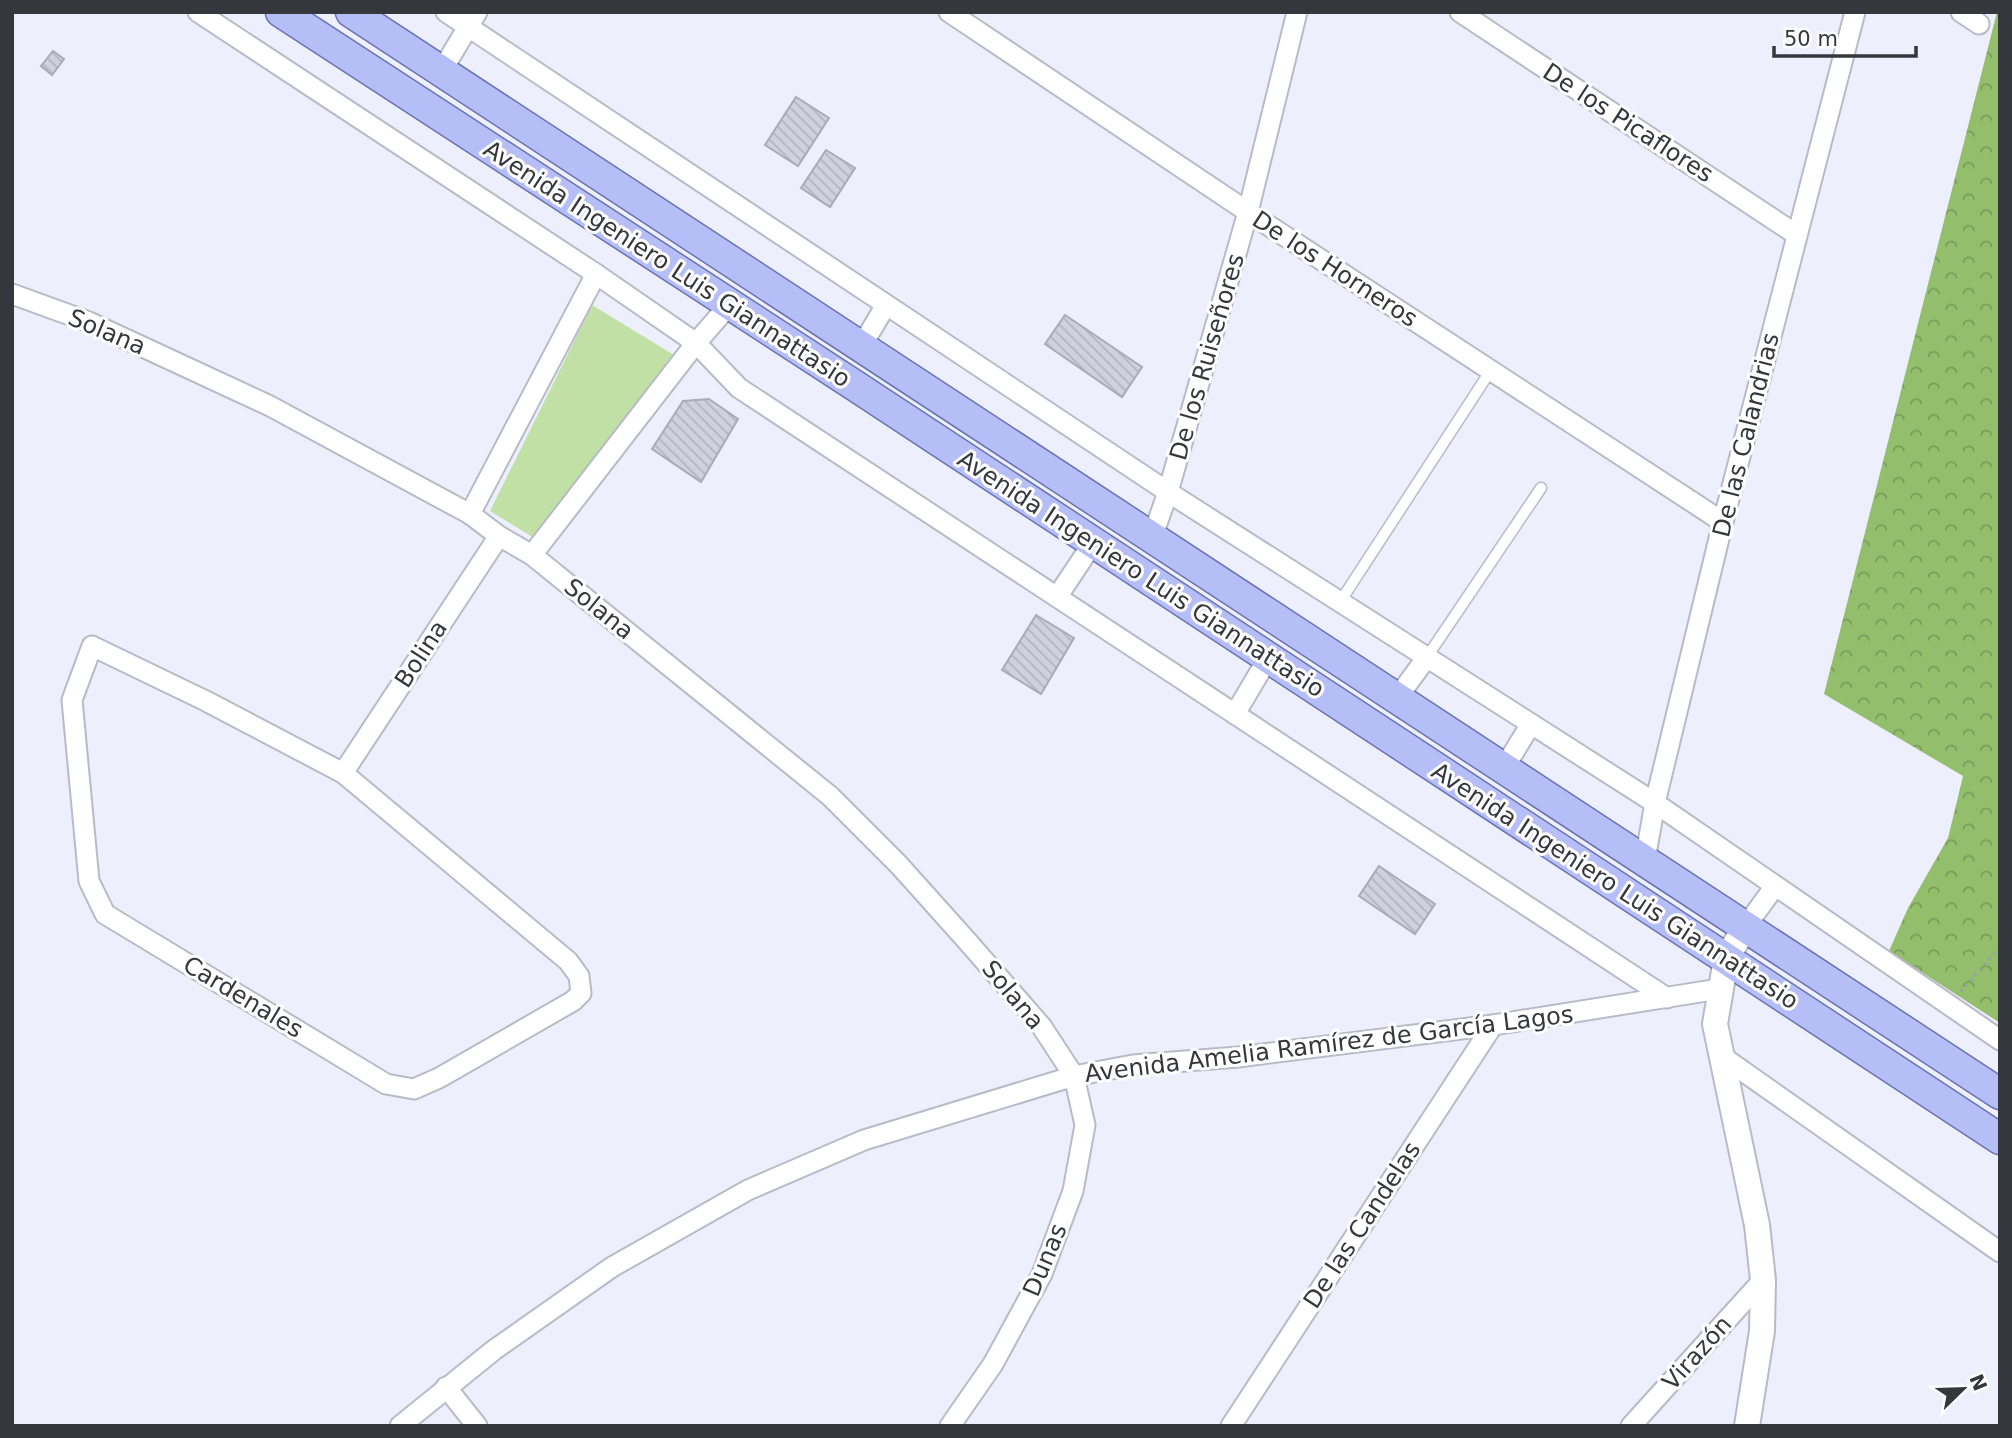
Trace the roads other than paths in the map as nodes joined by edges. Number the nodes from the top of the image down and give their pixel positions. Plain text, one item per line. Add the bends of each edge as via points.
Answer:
1 (198, 12) edge
2 (281, 12) edge
3 (351, 12) edge
4 (446, 12) edge
5 (949, 12) edge
6 (1297, 12) edge
7 (1460, 12) edge
8 (1855, 12) edge
9 (1962, 12) edge
10 (473, 19) edge
11 (1979, 24) dead end
12 (441, 72) junction
13 (1248, 212) junction
14 (1797, 234) junction
15 (596, 274) junction
16 (12, 294) edge
17 (729, 305) junction
18 (886, 305) junction
19 (696, 343) junction
20 (861, 347) junction
21 (1490, 370) junction
22 (1541, 488) dead end
23 (1168, 492) junction
24 (470, 513) junction
25 (1723, 522) junction
26 (499, 536) junction
27 (1152, 538) junction
28 (1093, 543) junction
29 (532, 555) junction
30 (1057, 597) junction
31 (1340, 602) junction
32 (1268, 657) junction
33 (1427, 657) junction
34 (1397, 698) junction
35 (1235, 714) junction
36 (1531, 724) junction
37 (1504, 768) junction
38 (343, 774) junction
39 (1655, 803) junction
40 (1645, 860) junction
41 (1775, 886) junction
42 (1746, 926) junction
43 (1726, 959) junction
44 (1719, 989) junction
45 (1667, 998) junction
46 (1493, 1025) junction
47 (2000, 1040) edge
48 (1720, 1055) junction
49 (1074, 1076) junction
50 (2000, 1094) edge
51 (2000, 1139) edge
52 (2000, 1252) edge
53 (1763, 1280) junction
54 (446, 1387) junction
55 (400, 1426) edge
56 (477, 1426) edge
57 (950, 1426) edge
58 (1231, 1426) edge
59 (1630, 1426) edge
60 (1747, 1426) edge

1 - 15 street, Avenida Ingeniero Luis Giannattasio
2 - 17 main road, Avenida Ingeniero Luis Giannattasio
3 - 12 main road, Avenida Ingeniero Luis Giannattasio
4 - 10 street
5 - 13 street, De los Horneros
6 - 13 street, De los Ruiseñores
7 - 14 street, De los Picaflores
8 - 14 street, De las Calandrias
9 - 11 street
10 - 12 street
10 - 18 street
12 - 20 main road, Avenida Ingeniero Luis Giannattasio
13 - 21 street, De los Horneros
13 - 23 street, De los Ruiseñores
14 - 25 street, De las Calandrias
15 - 19 street, Avenida Ingeniero Luis Giannattasio
15 - 24 street
16 - 24 street, Solana via 89,322 270,406
17 - 19 street
17 - 28 main road, Avenida Ingeniero Luis Giannattasio
18 - 20 street
18 - 23 street
19 - 29 street
19 - 30 street, Avenida Ingeniero Luis Giannattasio via 739,388
20 - 27 main road, Avenida Ingeniero Luis Giannattasio
21 - 25 street, De los Horneros
21 - 31 lane
22 - 33 lane
23 - 27 street, De los Ruiseñores
23 - 31 street
24 - 26 street, Solana
25 - 39 street, De las Calandrias
26 - 29 street, Solana
26 - 38 street, Bolina
27 - 34 main road, Avenida Ingeniero Luis Giannattasio
28 - 30 street
28 - 32 main road, Avenida Ingeniero Luis Giannattasio
29 - 49 street, Solana via 830,796 968,942 1042,1027
30 - 35 street, Avenida Ingeniero Luis Giannattasio
31 - 33 street
32 - 35 street
32 - 43 main road, Avenida Ingeniero Luis Giannattasio
33 - 34 street
33 - 36 street
34 - 37 main road, Avenida Ingeniero Luis Giannattasio
35 - 45 street, Avenida Ingeniero Luis Giannattasio
36 - 37 street
36 - 39 street
37 - 40 main road, Avenida Ingeniero Luis Giannattasio
38 - 38 street, Cardenales via 92,646 72,700 89,881 106,914 386,1084 414,1089 581,993 579,976 568,961
39 - 40 street, De las Calandrias
39 - 41 street
40 - 42 main road, Avenida Ingeniero Luis Giannattasio
41 - 42 street
41 - 47 street
42 - 43 street
42 - 50 main road, Avenida Ingeniero Luis Giannattasio
43 - 44 street
43 - 51 main road, Avenida Ingeniero Luis Giannattasio
44 - 45 street, Avenida Amelia Ramírez de García Lagos
44 - 48 street via 1715,1024
45 - 46 street, Avenida Amelia Ramírez de García Lagos
46 - 49 street, Avenida Amelia Ramírez de García Lagos via 1133,1065
46 - 58 street, De las Candelas
48 - 52 street
48 - 53 street via 1757,1225
49 - 54 street, Avenida Amelia Ramírez de García Lagos via 864,1140 748,1190 612,1267
49 - 57 street, Dunas via 1085,1125 1073,1191 1042,1274 993,1364
53 - 59 street, Virazón
53 - 60 street via 1762,1331
54 - 55 street, Avenida Amelia Ramírez de García Lagos
54 - 56 street

